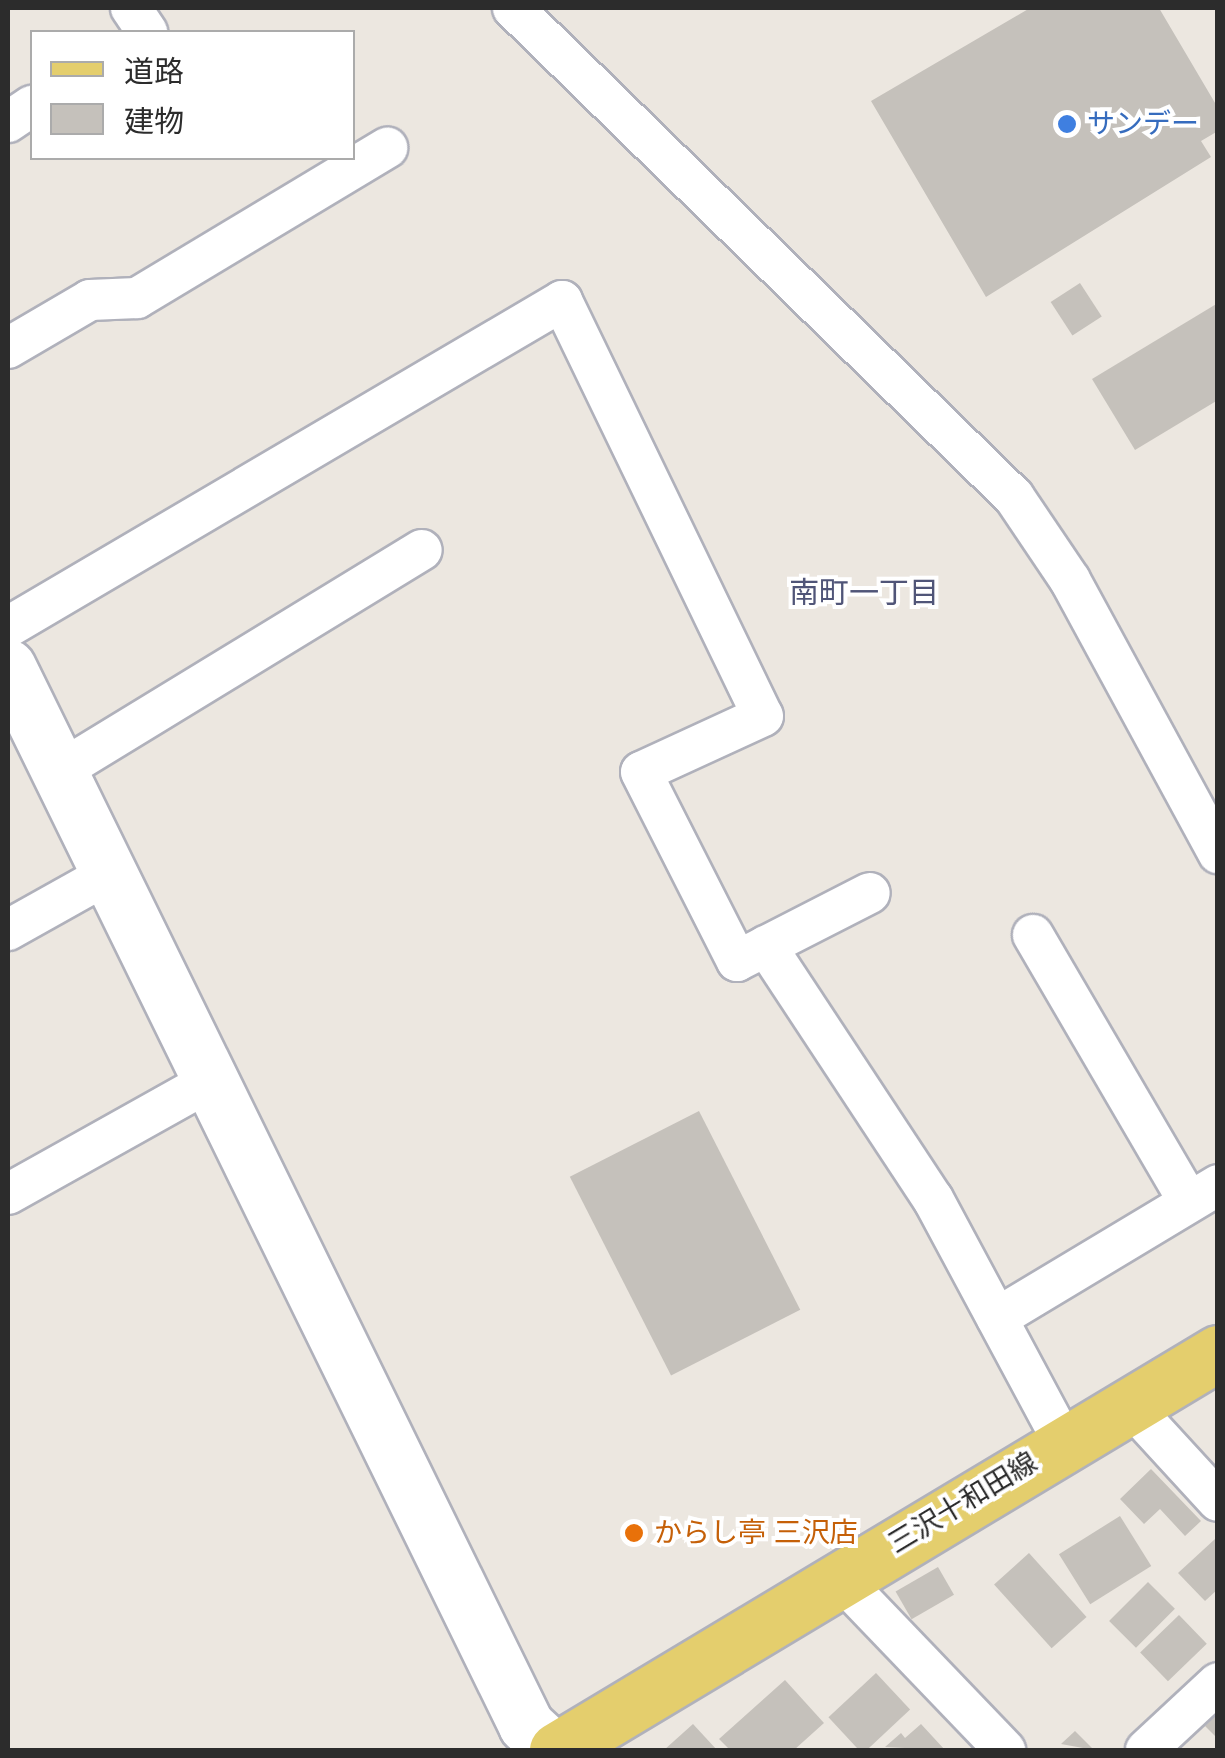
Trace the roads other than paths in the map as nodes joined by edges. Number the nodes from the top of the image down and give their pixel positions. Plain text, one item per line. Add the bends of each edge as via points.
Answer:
1 (131, 8) edge
2 (513, 8) edge
3 (146, 30) edge
4 (30, 107) edge
5 (8, 122) edge
6 (388, 148) dead end
7 (8, 348) edge
8 (420, 550) dead end
9 (8, 628) edge
10 (13, 694) edge
11 (58, 772) junction
12 (1218, 852) edge
13 (108, 874) junction
14 (870, 893) dead end
15 (8, 930) edge
16 (1033, 934) dead end
17 (766, 946) junction
18 (208, 1082) junction
19 (1203, 1193) edge
20 (8, 1194) edge
21 (997, 1318) junction
22 (1218, 1353) edge
23 (1130, 1405) junction
24 (1064, 1443) junction
25 (1218, 1501) edge
26 (838, 1577) junction
27 (1218, 1683) edge
28 (555, 1750) edge
29 (1006, 1750) edge
30 (1146, 1750) edge

1 - 3 street
2 - 12 street via 1014,497 1070,580
4 - 5 street
6 - 7 street via 136,298 90,300
8 - 11 street
9 - 17 street via 562,301 763,716 641,772 737,960
10 - 11 street
11 - 13 street
13 - 15 street
13 - 18 street
14 - 17 street
16 - 19 street
17 - 21 street via 880,1112
18 - 20 street
18 - 28 street via 526,1726
19 - 21 street
21 - 24 street
22 - 23 main road, 三沢十和田線
23 - 24 main road, 三沢十和田線
23 - 25 street
24 - 26 main road, 三沢十和田線
26 - 28 main road, 三沢十和田線
26 - 29 street
27 - 30 street

